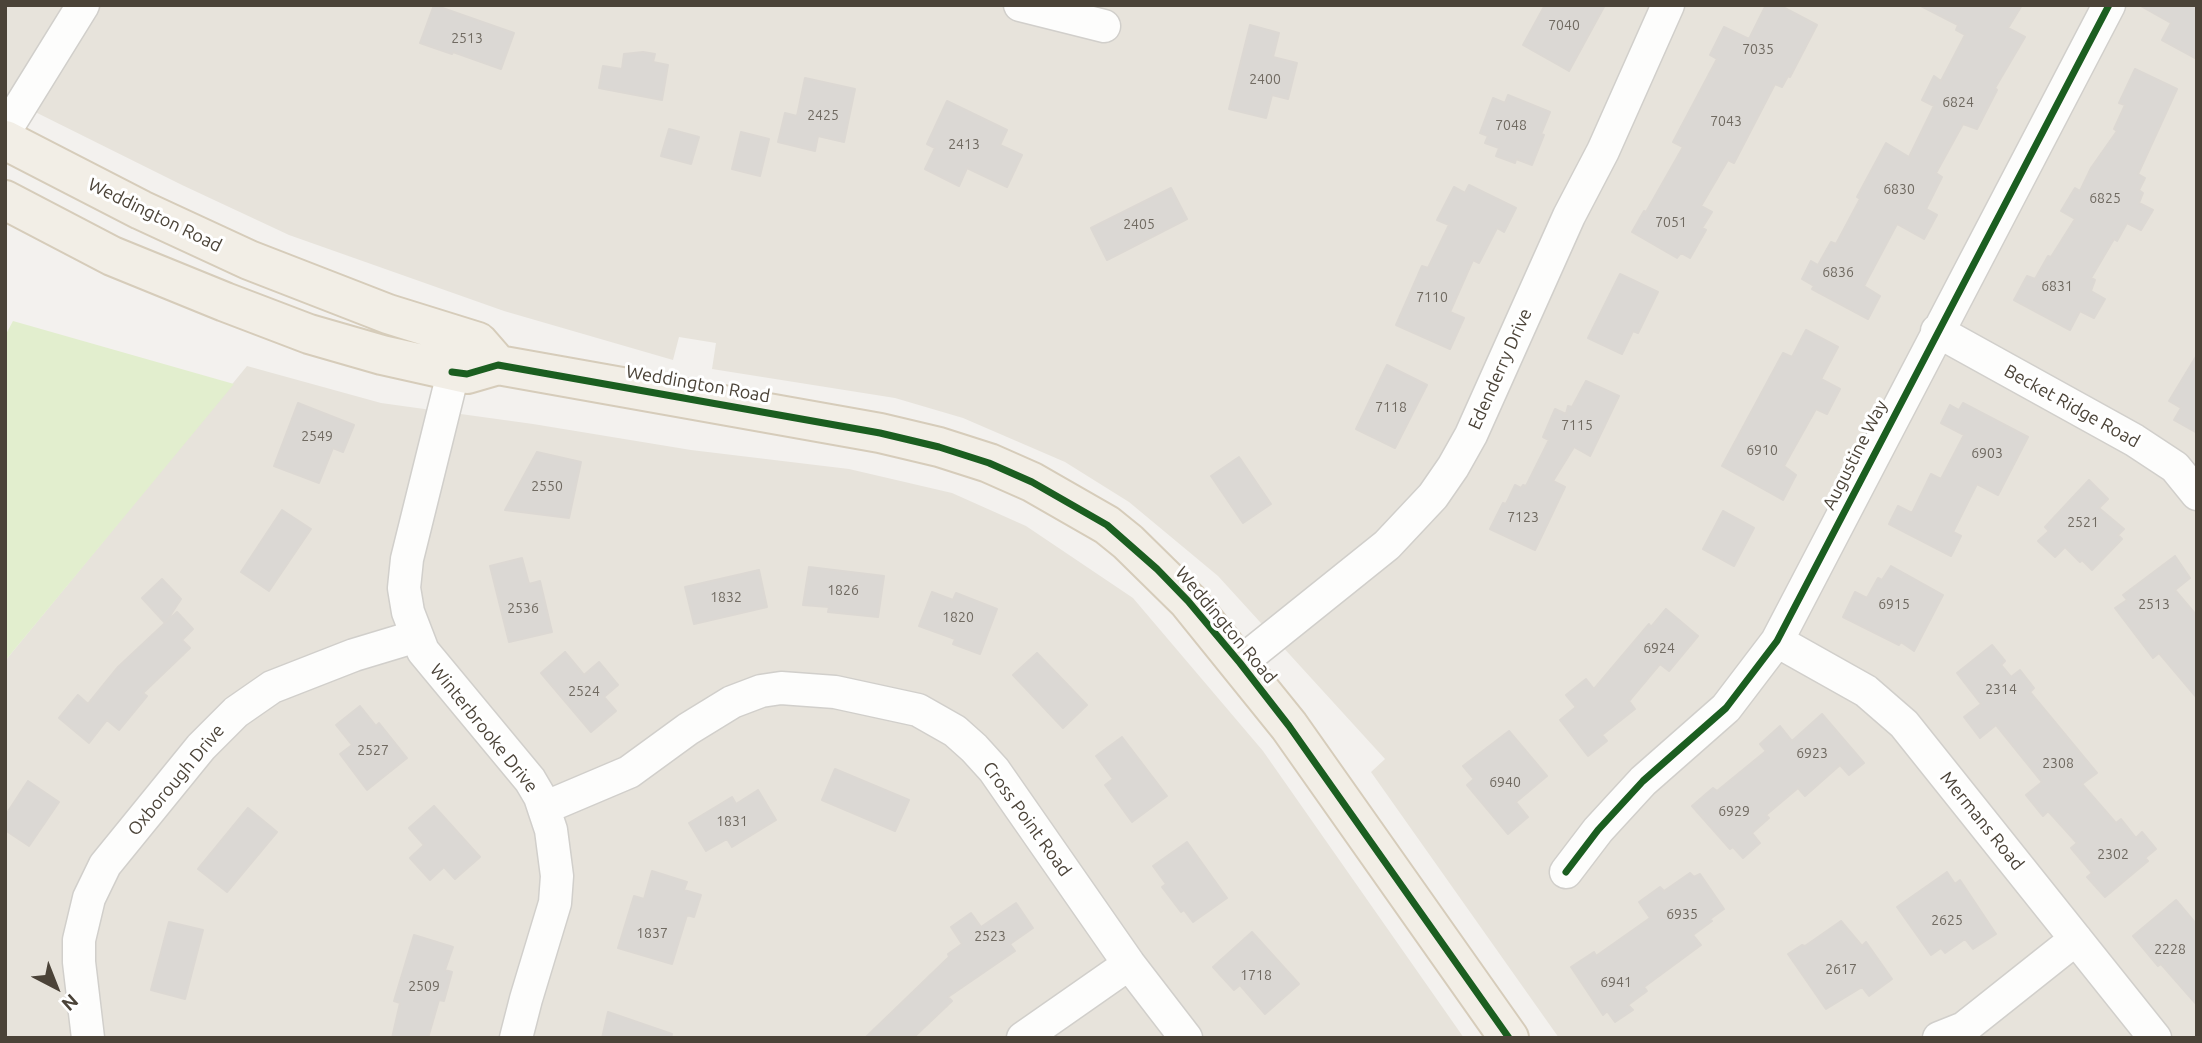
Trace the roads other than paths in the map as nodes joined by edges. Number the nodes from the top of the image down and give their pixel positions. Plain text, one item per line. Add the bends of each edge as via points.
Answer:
1 (83, 5) edge
2 (1020, 5) edge
3 (1668, 5) edge
4 (2109, 5) edge
5 (1104, 26) dead end
6 (5, 131) edge
7 (5, 140) edge
8 (5, 200) edge
9 (1937, 331) junction
10 (457, 355) junction
11 (2197, 494) edge
12 (418, 636) junction
13 (1777, 641) junction
14 (1240, 663) junction
15 (544, 808) junction
16 (1566, 872) dead end
17 (2076, 939) junction
18 (1129, 964) junction
19 (88, 1038) edge
20 (516, 1038) edge
21 (1023, 1038) edge
22 (1186, 1038) edge
23 (1509, 1038) edge
24 (1939, 1038) edge
25 (2155, 1038) edge

1 - 6 street
2 - 5 street
3 - 14 street, Edenderry Drive via 1453,467 1387,545
4 - 9 street, Augustine Way
7 - 10 main road, Weddington Road via 249,260 388,314
8 - 10 main road, Weddington Road via 112,256 309,334 382,355
9 - 11 street, Becket Ridge Road via 2134,440 2175,467
9 - 13 street, Augustine Way
10 - 12 street, Winterbrooke Drive via 407,559 404,588
10 - 14 main road, Weddington Road via 478,342 498,365 880,433 989,463 1032,482 1118,533 1188,601
12 - 15 street, Winterbrooke Drive via 429,660 530,780
12 - 19 street, Oxborough Drive via 272,687 236,712 201,747 105,865 89,898 79,940
13 - 16 street, Augustine Way via 1726,708 1643,781
13 - 17 street, Mermans Road via 1866,691 1904,724
14 - 23 main road, Weddington Road
15 - 18 street, Cross Point Road via 629,772 688,729 732,702 761,691 800,689 918,710 974,748 1018,803
15 - 20 street, Winterbrooke Drive via 555,851 555,903
17 - 24 street via 1964,1028
17 - 25 street, Mermans Road
18 - 21 street
18 - 22 street, Cross Point Road

